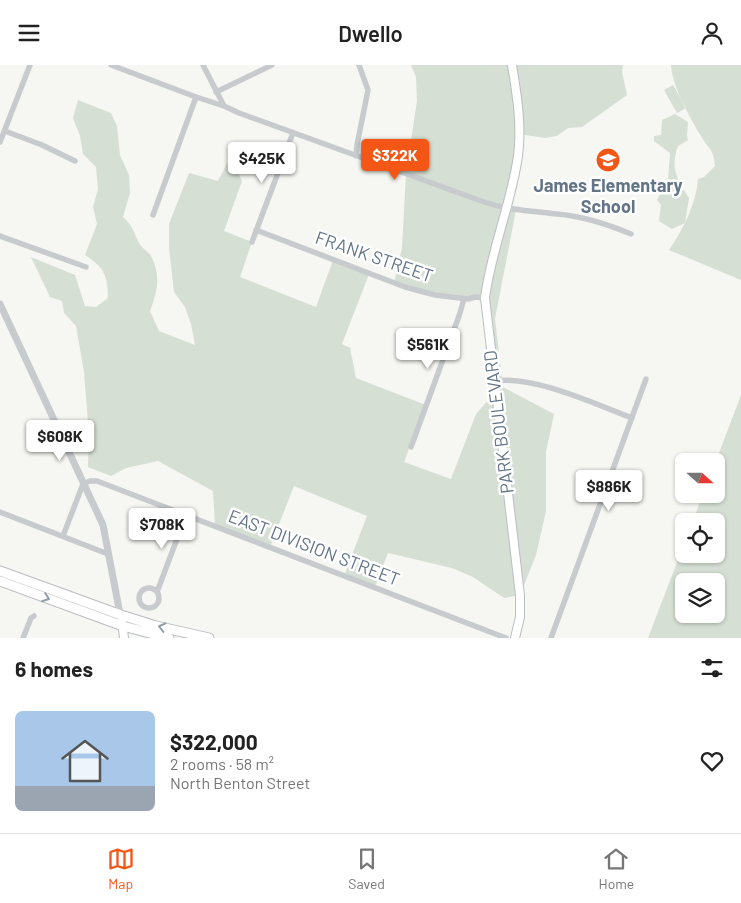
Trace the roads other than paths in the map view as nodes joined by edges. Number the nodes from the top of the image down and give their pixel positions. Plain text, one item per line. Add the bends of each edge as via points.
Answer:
1 (30, 65) edge
2 (111, 65) edge
3 (203, 65) edge
4 (272, 65) edge
5 (359, 65) edge
6 (512, 65) edge
7 (122, 67) edge
8 (216, 92) junction
9 (196, 97) junction
10 (224, 106) junction
11 (5, 131) junction
12 (293, 133) junction
13 (0, 142) edge
14 (356, 156) junction
15 (75, 161) dead end
16 (505, 209) junction
17 (153, 215) dead end
18 (256, 230) junction
19 (631, 234) dead end
20 (0, 236) edge
21 (252, 242) dead end
22 (86, 267) dead end
23 (485, 298) junction
24 (464, 299) junction
25 (0, 303) edge
26 (646, 379) dead end
27 (495, 381) junction
28 (632, 418) junction
29 (411, 447) dead end
30 (83, 484) junction
31 (0, 512) edge
32 (186, 515) junction
33 (62, 536) junction
34 (108, 554) junction
35 (0, 571) edge
36 (0, 581) edge
37 (157, 592) dead end
38 (34, 616) dead end
39 (122, 621) junction
40 (24, 638) edge
41 (124, 638) edge
42 (169, 638) edge
43 (209, 638) edge
44 (506, 638) edge
45 (515, 638) edge
46 (551, 638) edge

1 - 11 street
2 - 7 street
3 - 8 street
4 - 8 street
5 - 14 street via 368,90
6 - 16 main road, PARK BOULEVARD via 519,123 518,155
7 - 9 street
8 - 10 street
9 - 10 street
9 - 17 street
10 - 12 street
11 - 13 street
11 - 15 street
12 - 14 street
12 - 18 street
14 - 16 street
16 - 19 street via 582,218
16 - 23 main road, PARK BOULEVARD
18 - 21 street
18 - 24 street, FRANK STREET via 405,287
20 - 22 street
23 - 24 street, FRANK STREET
23 - 27 main road, PARK BOULEVARD
24 - 29 street
25 - 30 street
26 - 28 street
27 - 28 street via 532,383
27 - 45 main road, PARK BOULEVARD via 520,595 520,617
28 - 46 street
30 - 32 street, EAST DIVISION STREET via 97,481
30 - 33 street
30 - 34 street via 102,525
31 - 33 street
32 - 37 street
32 - 44 street, EAST DIVISION STREET
33 - 34 street
34 - 39 street
35 - 39 highway
36 -> 39 highway
38 - 40 street
39 - 41 main road
39 - 42 highway
43 -> 39 highway via 156,625

